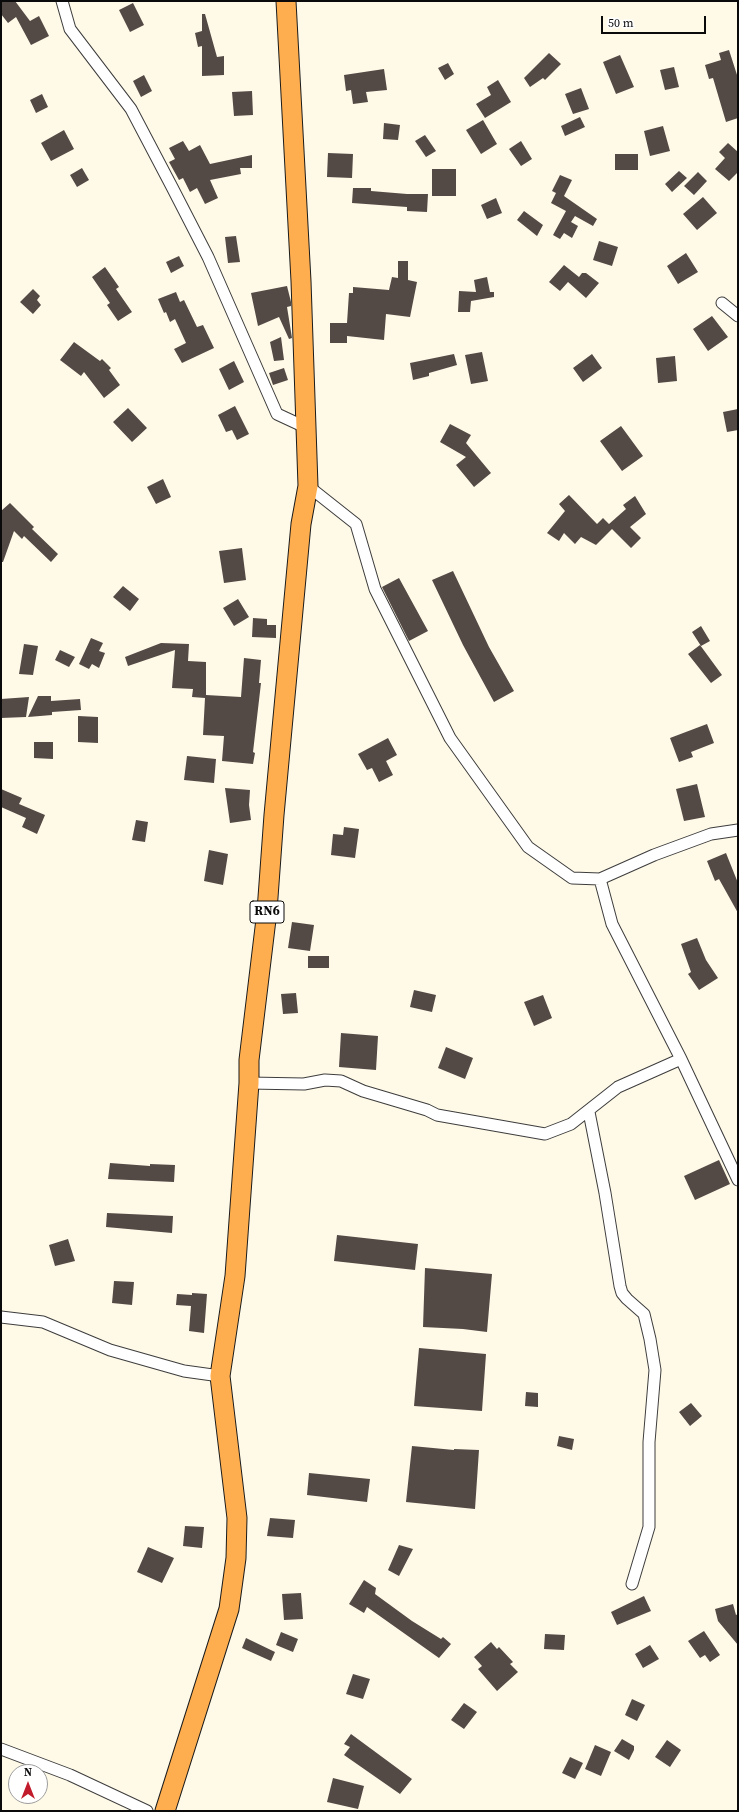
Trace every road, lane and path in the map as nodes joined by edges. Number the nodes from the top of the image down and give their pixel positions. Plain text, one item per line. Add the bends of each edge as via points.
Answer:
1 (62, 1) edge
2 (286, 1) edge
3 (722, 303) dead end
4 (738, 316) edge
5 (305, 427) junction
6 (308, 486) junction
7 (738, 830) edge
8 (600, 879) junction
9 (681, 1059) junction
10 (249, 1083) junction
11 (589, 1112) junction
12 (738, 1180) edge
13 (1, 1317) edge
14 (220, 1376) junction
15 (632, 1584) dead end
16 (1, 1749) edge
17 (147, 1811) edge
18 (165, 1811) edge

1 - 5 street via 70,29 130,109 173,189 208,257 277,414
2 - 5 highway, RN6 via 302,281
3 - 4 street
5 - 6 highway, RN6
6 - 8 street via 356,524 375,589 450,738 528,847 572,878
6 - 10 highway, RN6 via 301,524
7 - 8 street via 711,834
8 - 9 street via 612,924
9 - 11 street via 618,1087
9 - 12 street
10 - 11 street via 304,1084 325,1080 341,1081 363,1091 437,1115 544,1134 571,1124
10 - 14 highway, RN6 via 235,1276
11 - 15 street via 620,1286 627,1299 644,1314 655,1370 649,1442 649,1527
13 - 14 street via 43,1322 110,1350 184,1371
14 - 18 highway, RN6 via 237,1518 236,1558 229,1609
16 - 17 street via 70,1775

